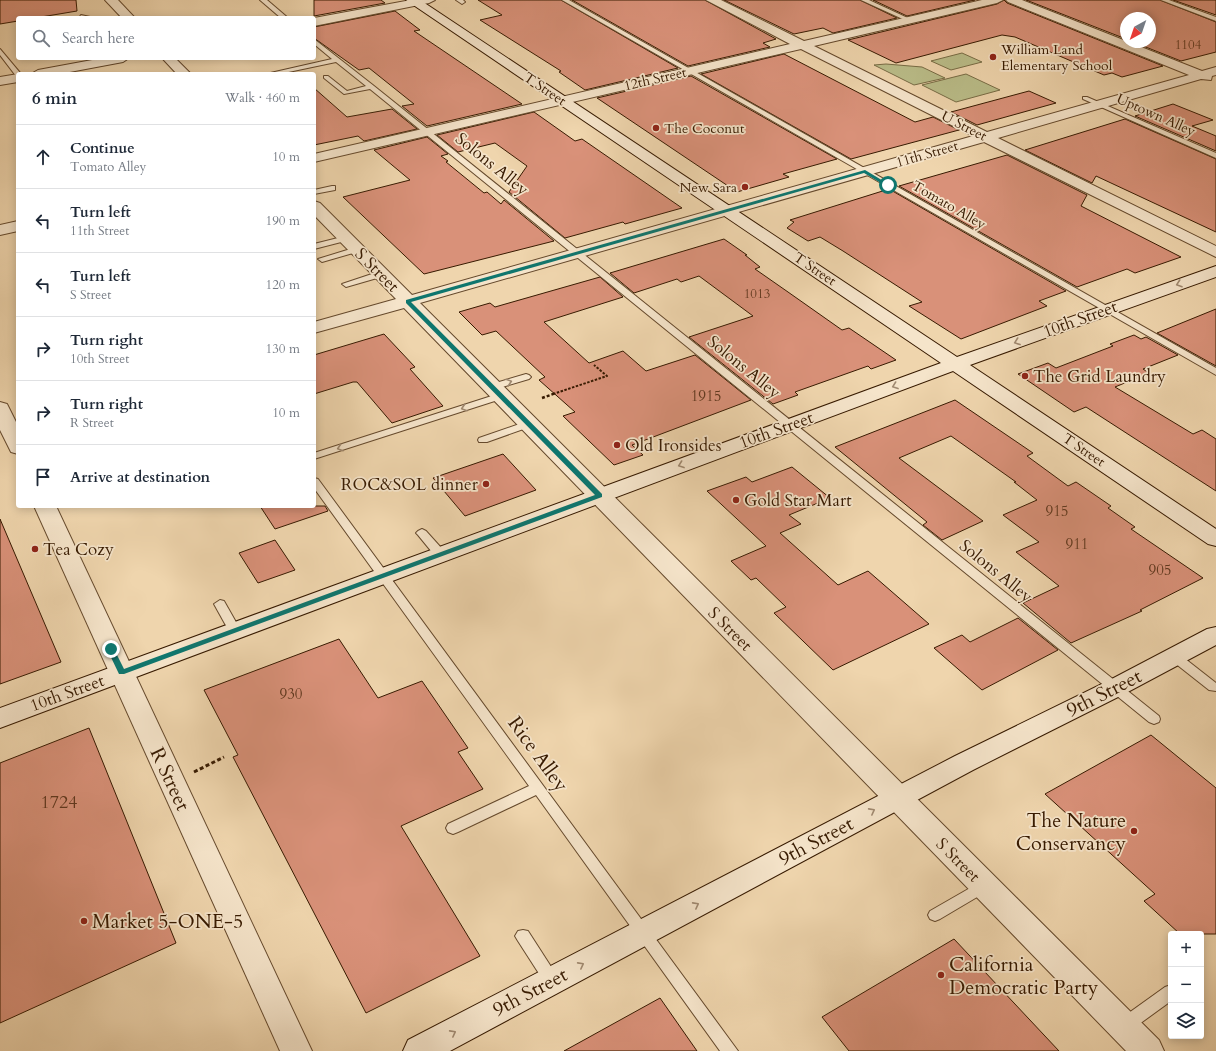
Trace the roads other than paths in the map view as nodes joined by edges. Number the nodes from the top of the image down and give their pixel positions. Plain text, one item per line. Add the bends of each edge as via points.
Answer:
1 (111, 0) edge
2 (263, 0) edge
3 (565, 0) edge
4 (712, 0) edge
5 (864, 0) edge
6 (997, 0) edge
7 (1012, 0) edge
8 (1164, 0) edge
9 (419, 1) edge
10 (127, 16) edge
11 (283, 16) edge
12 (1216, 19) edge
13 (909, 20) junction
14 (316, 22) edge
15 (316, 43) edge
16 (802, 45) junction
17 (0, 51) edge
18 (112, 60) edge
19 (170, 60) edge
20 (337, 60) junction
21 (689, 71) junction
22 (49, 72) edge
23 (182, 72) edge
24 (278, 72) edge
25 (1216, 72) edge
26 (16, 74) edge
27 (1202, 76) junction
28 (16, 77) edge
29 (326, 77) dead end
30 (0, 81) edge
31 (1216, 81) edge
32 (372, 87) junction
33 (1085, 98) dead end
34 (562, 100) junction
35 (1100, 104) junction
36 (427, 132) junction
37 (986, 137) junction
38 (1216, 156) edge
39 (316, 158) edge
40 (865, 171) junction
41 (332, 188) dead end
42 (316, 192) edge
43 (316, 208) edge
44 (727, 210) junction
45 (16, 226) edge
46 (0, 230) edge
47 (351, 244) junction
48 (316, 247) edge
49 (1216, 252) edge
50 (577, 253) junction
51 (322, 259) dead end
52 (1216, 271) edge
53 (380, 274) junction
54 (346, 284) dead end
55 (408, 302) junction
56 (1107, 310) junction
57 (316, 327) edge
58 (956, 364) junction
59 (1216, 372) edge
60 (526, 377) dead end
61 (497, 392) junction
62 (5, 414) edge
63 (528, 424) junction
64 (790, 425) junction
65 (483, 440) dead end
66 (16, 443) edge
67 (316, 455) edge
68 (316, 484) edge
69 (599, 496) junction
70 (46, 508) edge
71 (422, 532) dead end
72 (1216, 540) edge
73 (440, 554) junction
74 (383, 576) junction
75 (220, 604) dead end
76 (235, 631) junction
77 (1216, 635) edge
78 (1175, 656) junction
79 (122, 672) junction
80 (1213, 687) dead end
81 (1115, 688) junction
82 (0, 718) edge
83 (1154, 719) dead end
84 (538, 788) junction
85 (897, 798) junction
86 (453, 828) dead end
87 (984, 886) junction
88 (935, 915) dead end
89 (644, 932) junction
90 (523, 936) dead end
91 (552, 980) junction
92 (1168, 994) edge
93 (1124, 1026) junction
94 (296, 1051) edge
95 (419, 1051) edge
96 (730, 1051) edge
97 (1148, 1051) edge

1 - 10 street
2 - 11 lane
3 - 21 lane, Tomato Alley
4 - 16 street, U Street
5 - 13 lane
6 - 13 street, 12th Street
7 - 27 street
8 - 12 lane
9 - 14 street
9 - 34 street, T Street
13 - 16 street, 12th Street
15 - 20 lane, Solons Alley
16 - 21 street, 12th Street
16 - 37 street, U Street
17 - 26 lane
18 - 22 street
19 - 23 street
20 - 24 lane
20 - 32 lane, Solons Alley
21 - 34 street, 12th Street
21 - 40 lane, Tomato Alley
25 - 27 street, 11th Street
27 - 31 street
27 - 35 street, 11th Street
28 - 30 street
29 - 32 lane via 346,93
32 - 36 lane, Solons Alley
33 - 35 lane, Uptown Alley
34 - 36 street, 12th Street
34 - 44 street, T Street
35 - 37 street, 11th Street
35 - 38 lane, Uptown Alley
36 - 39 street, 12th Street
36 - 50 lane, Solons Alley
37 - 40 street, 11th Street
37 - 49 street, U Street
40 - 44 street, 11th Street
40 - 56 lane, Tomato Alley
41 - 42 lane
43 - 47 street, S Street
44 - 50 street, 11th Street
44 - 58 street, T Street
45 - 46 street
47 - 48 lane
47 - 51 lane
47 - 53 street, S Street
50 - 55 street, 11th Street
50 - 64 lane, Solons Alley
52 -> 56 street, 10th Street
53 - 54 lane
53 - 55 street, S Street
55 - 57 street, 11th Street
55 - 61 street, S Street
56 -> 58 street, 10th Street
56 - 59 lane, Tomato Alley
58 -> 64 street, 10th Street
58 - 72 street, T Street
61 -> 60 lane
61 - 63 street, S Street
61 -> 67 lane
62 - 66 street
63 - 65 lane
63 - 69 street, S Street
64 -> 69 street, 10th Street
64 - 81 lane, Solons Alley
68 - 74 lane, Rice Alley
69 - 73 street, 10th Street
69 - 85 street, S Street
70 - 79 street, R Street
71 - 73 lane
73 - 74 street, 10th Street
74 - 76 street, 10th Street
74 - 84 lane, Rice Alley
75 - 76 lane
76 - 79 street, 10th Street
77 - 78 street, 9th Street
78 - 80 lane
78 - 81 street, 9th Street
79 - 82 street, 10th Street
79 - 94 street, R Street
81 - 83 lane, Solons Alley
81 - 85 street, 9th Street
84 - 86 lane
84 - 89 lane, Rice Alley
85 - 87 street, S Street
89 -> 85 street, 9th Street
87 - 88 lane
87 - 93 street, S Street
91 -> 89 street, 9th Street
89 - 96 lane, Rice Alley
90 - 91 lane
95 -> 91 street, 9th Street
92 - 93 lane
93 - 97 street, S Street

